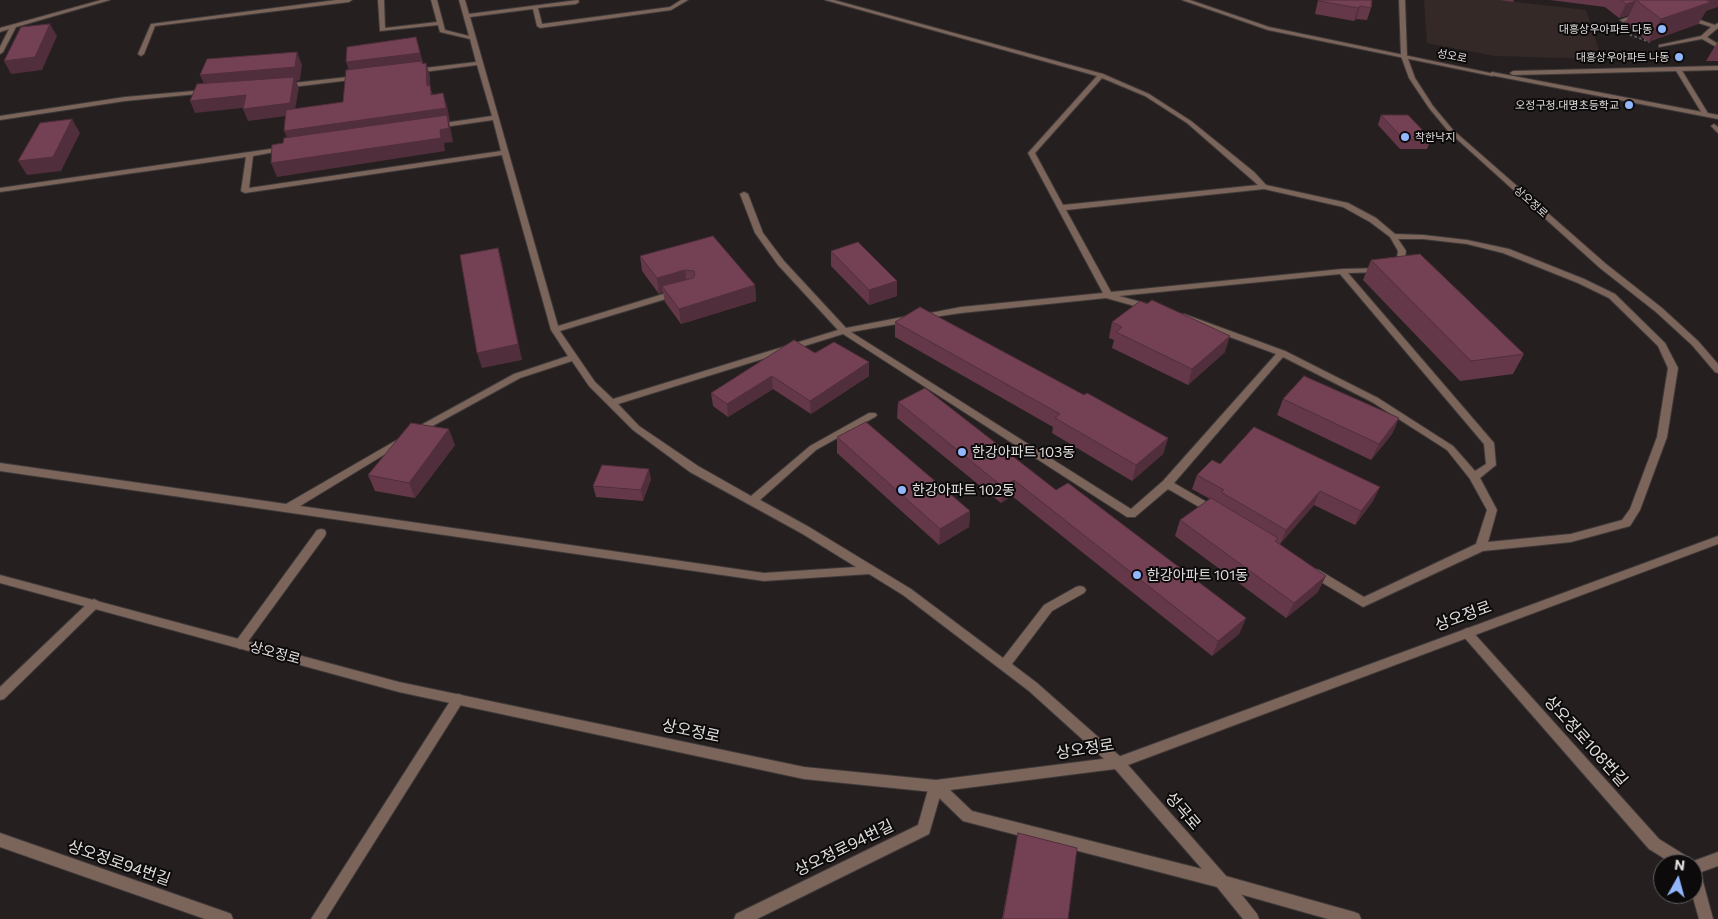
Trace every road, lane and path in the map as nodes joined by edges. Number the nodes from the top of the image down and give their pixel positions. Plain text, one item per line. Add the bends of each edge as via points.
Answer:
1 (107, 0) edge
2 (349, 0) edge
3 (382, 0) edge
4 (434, 0) edge
5 (462, 0) edge
6 (575, 0) edge
7 (685, 0) edge
8 (828, 0) edge
9 (1185, 0) edge
10 (1402, 0) edge
11 (535, 7) junction
12 (1642, 14) edge
13 (1679, 15) edge
14 (466, 16) junction
15 (1623, 20) joint
16 (439, 23) junction
17 (14, 26) junction
18 (1717, 26) edge
19 (0, 30) edge
20 (1703, 37) junction
21 (472, 38) junction
22 (1661, 46) joint
23 (1718, 46) edge
24 (0, 52) edge
25 (141, 54) dead end
26 (1404, 56) junction
27 (479, 63) junction
28 (1718, 68) edge
29 (1678, 69) junction
30 (412, 71) edge
31 (1492, 74) junction
32 (1101, 75) junction
33 (364, 77) edge
34 (278, 86) edge
35 (211, 92) edge
36 (1706, 115) junction
37 (1718, 117) edge
38 (0, 118) edge
39 (495, 118) junction
40 (426, 128) edge
41 (289, 148) edge
42 (505, 153) junction
43 (250, 154) junction
44 (1264, 187) junction
45 (0, 190) edge
46 (744, 194) dead end
47 (1060, 208) junction
48 (1393, 236) junction
49 (1342, 271) junction
50 (682, 292) edge
51 (1109, 296) junction
52 (1156, 309) edge
53 (1174, 314) edge
54 (555, 330) junction
55 (844, 332) junction
56 (1282, 353) junction
57 (574, 357) junction
58 (1718, 370) edge
59 (612, 403) junction
60 (872, 415) dead end
61 (0, 468) edge
62 (1474, 477) junction
63 (1167, 484) junction
64 (752, 500) junction
65 (287, 509) junction
66 (1218, 514) edge
67 (322, 533) dead end
68 (1718, 540) edge
69 (1481, 547) junction
70 (1303, 566) edge
71 (871, 570) junction
72 (0, 579) edge
73 (1080, 590) dead end
74 (94, 604) junction
75 (1467, 634) junction
76 (240, 644) junction
77 (1004, 665) junction
78 (0, 695) edge
79 (458, 699) junction
80 (1118, 763) junction
81 (936, 786) junction
82 (0, 840) edge
83 (1670, 854) edge
84 (1718, 859) edge
85 (1703, 864) edge
86 (1221, 881) junction
87 (1702, 904) edge
88 (226, 919) edge
89 (318, 919) edge
90 (741, 919) edge
91 (1252, 919) edge
92 (1354, 919) edge
93 (1706, 919) edge

1 - 17 street
2 - 25 street via 153,25
3 - 16 street via 382,30
4 - 16 street
5 - 14 street, 성곡로
6 - 11 street
7 - 11 street via 671,8 540,26
8 - 32 street
9 - 26 street, 성오로 via 1268,28
10 - 26 street, 상오정로
11 - 14 street
12 - 15 street
13 - 18 street
14 - 21 street, 성곡로
15 - 22 path via 1616,25 1622,32
16 - 21 street via 442,31
17 - 19 street
17 - 24 street
18 - 20 street
20 - 22 street
20 - 23 street
21 - 27 street, 성곡로
26 - 31 street, 성오로
26 - 58 street, 상오정로 via 1412,78 1430,107 1452,131 1603,266 1659,310 1695,343
27 - 30 street
27 - 39 street, 성곡로
28 - 29 street
29 - 31 street
29 - 36 street
31 - 36 street, 성오로
32 - 44 street via 1147,95 1189,122
32 - 47 street via 1031,153
33 - 34 street
35 - 38 street via 125,99
36 - 37 street, 성오로
39 - 40 street
39 - 42 street, 성곡로
41 - 43 street
42 - 43 street via 245,191
42 - 54 street, 성곡로
43 - 45 street
44 - 47 street
44 - 48 street via 1345,205 1373,220
46 - 55 street via 759,233 781,263
47 - 51 street
48 - 49 street via 1402,251 1400,265 1379,270
48 - 69 street via 1423,236 1490,247 1581,281 1612,296 1644,326 1662,345 1673,368 1662,437 1635,510 1626,523 1572,538
49 - 51 street
49 - 62 street via 1489,443 1491,464
50 - 54 street
51 - 52 street
51 - 55 street via 960,310
53 - 56 street
54 - 57 street, 성곡로
55 - 59 street
55 - 63 street via 1131,514
56 - 62 street via 1375,400 1442,442
56 - 63 street
57 - 59 street, 성곡로 via 592,384
57 - 65 street via 517,376
59 - 64 street, 성곡로 via 636,428 694,469
60 - 64 street via 813,448
61 - 65 street
62 - 69 street via 1492,510
63 - 66 street
64 - 71 street, 성곡로
65 - 71 street via 764,577
67 - 76 street
68 - 75 street, 상오정로
69 - 70 street via 1363,602
71 - 77 street, 성곡로 via 907,592
72 - 74 street, 상오정로
73 - 77 street via 1048,608
74 - 76 street, 상오정로
74 - 78 street
75 - 80 street, 상오정로
75 - 83 street, 상오정로108번길 via 1654,844
76 - 79 street, 상오정로 via 399,687
77 - 80 street, 성곡로
79 - 81 street, 상오정로 via 804,773
79 - 89 street
80 - 81 street, 상오정로
80 - 86 street, 성곡로
81 - 86 street via 968,816
81 - 90 street, 상오정로94번길 via 924,829
82 - 88 street, 상오정로94번길
84 - 85 street
86 - 91 street, 성곡로
86 - 92 street
87 - 93 street

